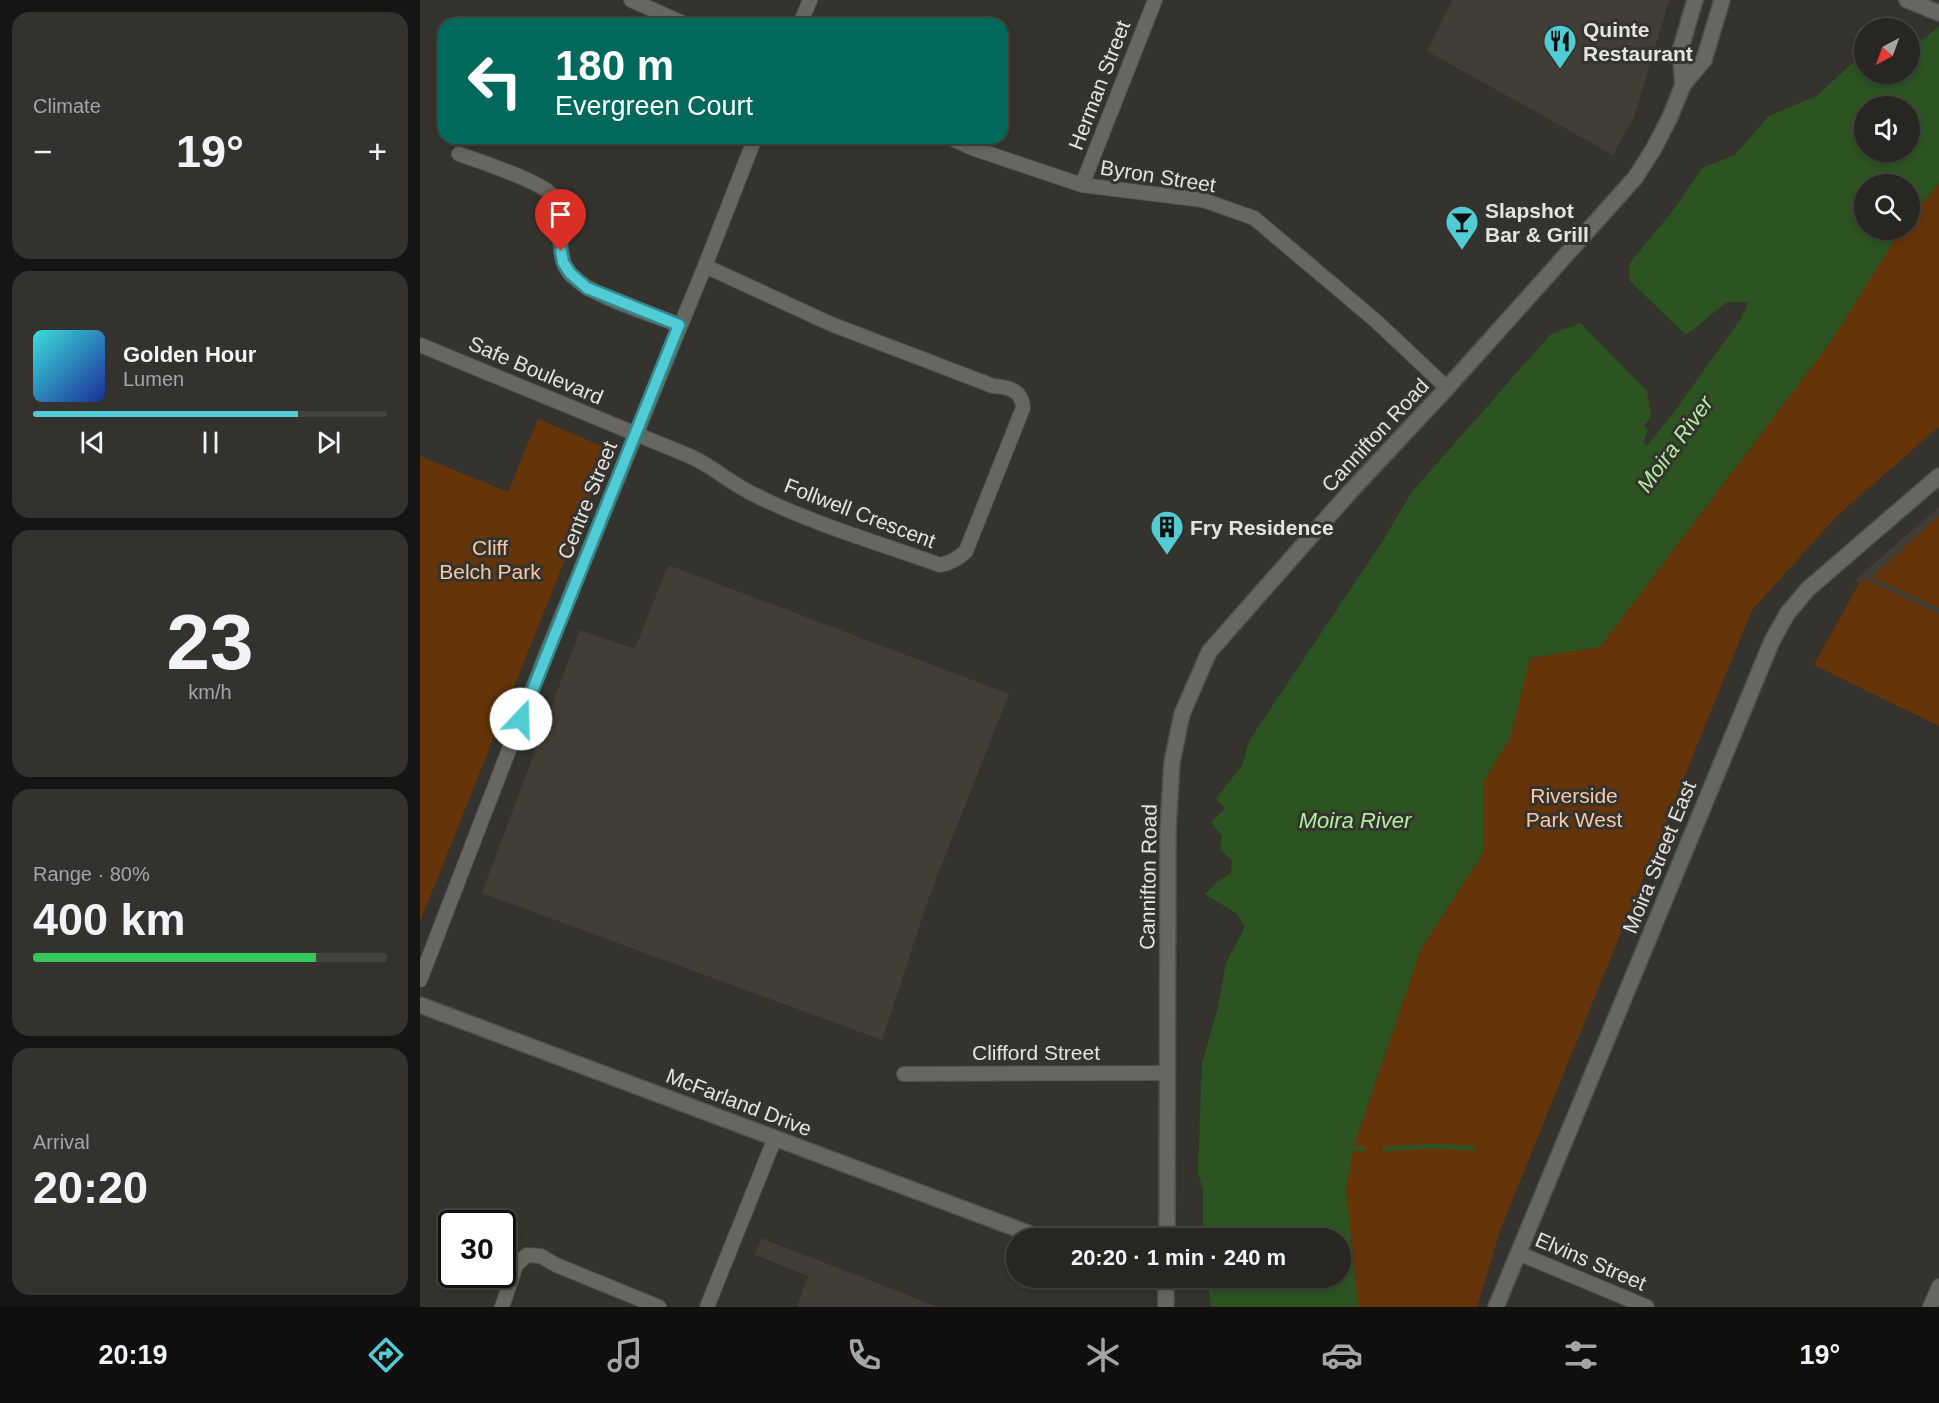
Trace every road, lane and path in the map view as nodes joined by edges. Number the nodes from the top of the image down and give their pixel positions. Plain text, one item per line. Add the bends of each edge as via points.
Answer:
1 (630, 0) edge
2 (810, 0) edge
3 (1155, 0) edge
4 (1695, 0) edge
5 (1731, 0) edge
6 (1907, 0) edge
7 (1720, 6) edge
8 (1939, 13) edge
9 (671, 18) edge
10 (802, 18) edge
11 (1683, 85) junction
12 (753, 144) edge
13 (963, 144) edge
14 (459, 154) dead end
15 (1082, 185) junction
16 (705, 266) junction
17 (679, 325) junction
18 (420, 345) edge
19 (1448, 388) junction
20 (636, 435) junction
21 (1939, 476) edge
22 (420, 980) edge
23 (420, 1005) edge
24 (1168, 1072) junction
25 (904, 1074) dead end
26 (775, 1138) junction
27 (1015, 1228) edge
28 (1167, 1228) edge
29 (1518, 1253) junction
30 (1939, 1286) edge
31 (1165, 1288) edge
32 (502, 1307) edge
33 (659, 1307) edge
34 (706, 1307) edge
35 (1166, 1307) edge
36 (1496, 1307) edge
37 (1647, 1307) edge
38 (1930, 1307) edge

1 - 9 street
2 - 10 street
3 - 15 street, Herman Street
4 - 11 street, Cannifton Road via 1680,51
5 - 7 street
6 - 8 street
7 - 11 street, Cannifton Road via 1704,60
11 - 19 street, Cannifton Road via 1653,150 1635,178
12 - 16 street, Centre Street
13 - 15 street, Byron Street
14 - 17 street via 510,173 553,196 560,219 563,262 587,288
15 - 19 street, Byron Street via 1203,200 1254,218
16 - 17 street, Centre Street
16 - 20 street, Follwell Crescent via 831,324 993,386 1009,387 1019,394 1023,408 966,551 940,566 756,496 711,466
17 - 20 street, Centre Street
18 - 20 street, Safe Boulevard
19 - 24 street, Cannifton Road via 1209,652 1182,714 1172,762 1168,829
20 - 22 street, Centre Street
21 - 29 street, Moira Street East via 1808,590 1787,614 1772,641
23 - 26 street, McFarland Drive
24 - 25 street, Clifford Street
24 - 28 street, Cannifton Road
26 - 27 street, McFarland Drive
26 - 34 street
29 - 36 street, Moira Street East
29 - 37 street, Elvins Street
30 - 38 street
31 - 35 street
32 - 33 street via 516,1265 526,1255 541,1256

